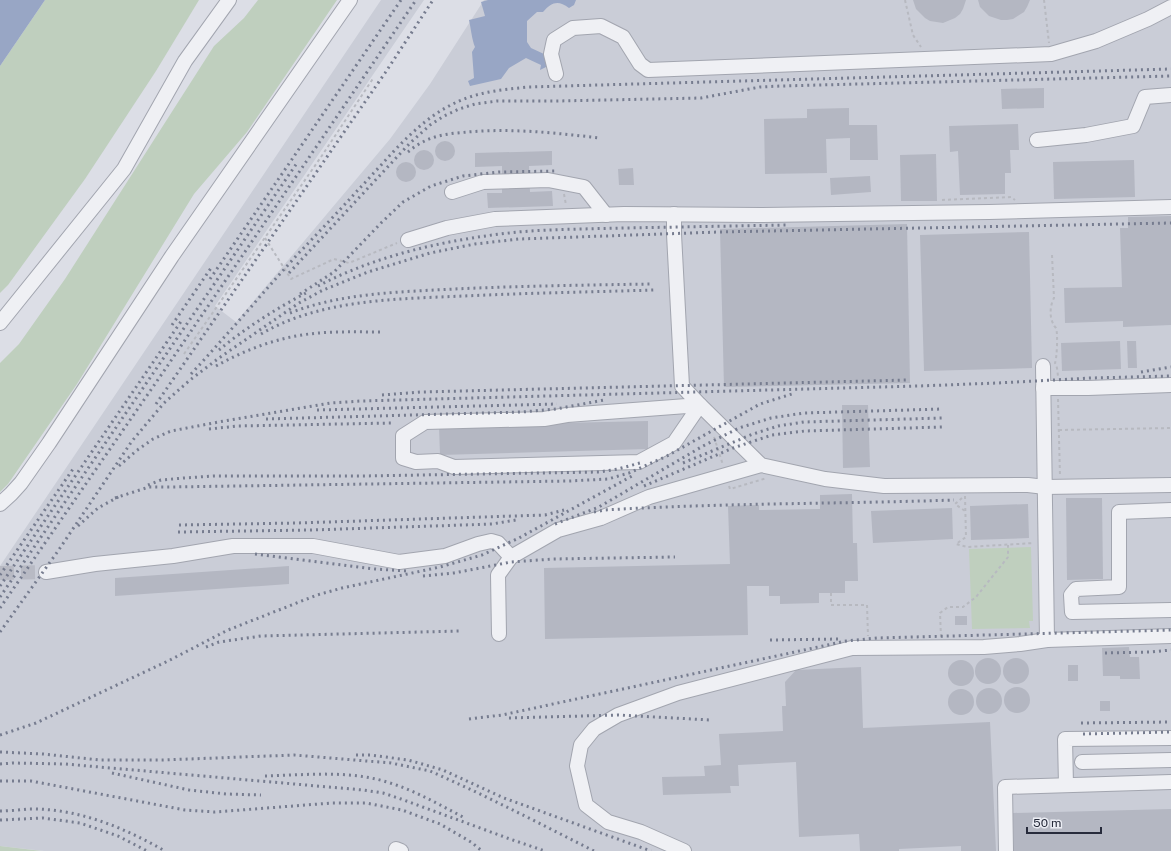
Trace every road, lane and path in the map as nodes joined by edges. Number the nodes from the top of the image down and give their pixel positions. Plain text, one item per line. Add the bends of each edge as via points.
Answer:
1 (229, 0) edge
2 (350, 0) edge
3 (905, 0) edge
4 (1044, 0) edge
5 (1171, 7) edge
6 (1050, 54) junction
7 (931, 59) junction
8 (556, 74) dead end
9 (374, 77) dead end
10 (1171, 95) edge
11 (1037, 140) dead end
12 (452, 192) dead end
13 (1171, 207) edge
14 (606, 214) junction
15 (674, 214) junction
16 (265, 238) junction
17 (408, 240) joint
18 (1052, 255) dead end
19 (0, 322) edge
20 (184, 354) dead end
21 (1043, 366) dead end
22 (1171, 385) edge
23 (1043, 388) junction
24 (1058, 388) junction
25 (700, 405) junction
26 (1171, 428) edge
27 (1059, 430) junction
28 (761, 465) junction
29 (1171, 485) edge
30 (1045, 487) junction
31 (1060, 487) junction
32 (0, 504) edge
33 (1171, 510) edge
34 (965, 512) junction
35 (1046, 543) junction
36 (1008, 545) junction
37 (511, 557) junction
38 (46, 572) tunnel mouth
39 (1171, 610) edge
40 (499, 634) dead end
41 (1171, 636) edge
42 (1047, 640) junction
43 (940, 647) junction
44 (1171, 738) edge
45 (1171, 760) edge
46 (1082, 762) dead end
47 (1171, 782) edge
48 (1066, 785) junction
49 (684, 851) edge
50 (1006, 851) edge

1 - 19 lane via 185,61 124,169
2 - 32 lane via 172,256 46,448 21,483
3 - 7 path via 912,35
4 - 6 path
5 - 6 lane via 1096,41
6 - 7 lane
7 - 8 lane via 648,70 640,64 623,37 601,26 573,28 554,40 551,54
9 - 16 path
10 - 11 lane via 1146,97 1133,126 1086,135
12 - 14 lane via 483,182 548,180 584,187
13 - 15 lane via 988,212
14 - 15 lane
14 - 17 lane via 496,219 447,228
15 - 25 lane via 682,386
16 - 17 path via 291,278 334,259 349,263
16 - 20 path
18 - 24 path via 1054,298 1051,318 1056,328 1055,363
21 - 23 lane
22 - 24 lane
23 - 24 lane
23 - 30 lane
24 - 27 path
25 - 25 lane via 544,419 425,422 403,436 403,458 416,462 438,461 454,466 639,462 674,443
25 - 28 lane
26 - 27 path
27 - 31 path
28 - 30 lane via 825,479 884,486
28 - 37 lane via 649,497 601,518 558,530
29 - 31 lane
30 - 31 lane
30 - 35 lane
33 - 39 lane via 1119,512 1119,587 1076,589 1071,595 1072,612
34 - 34 path via 955,504 965,494
34 - 36 path via 966,537 956,544 967,547
35 - 36 path
35 - 42 lane
36 - 43 path via 1008,557 976,597 963,607 948,607 940,613
37 - 38 lane via 498,543 491,540 445,556 399,562 313,546 233,546
37 - 40 lane via 498,575
41 - 42 lane
42 - 43 lane via 984,647
43 - 49 lane via 852,648 678,693 618,715 594,729 581,745 577,766 586,805 608,822 641,832
44 - 48 lane via 1065,739
45 - 46 lane
47 - 48 lane
48 - 50 lane via 1005,787

